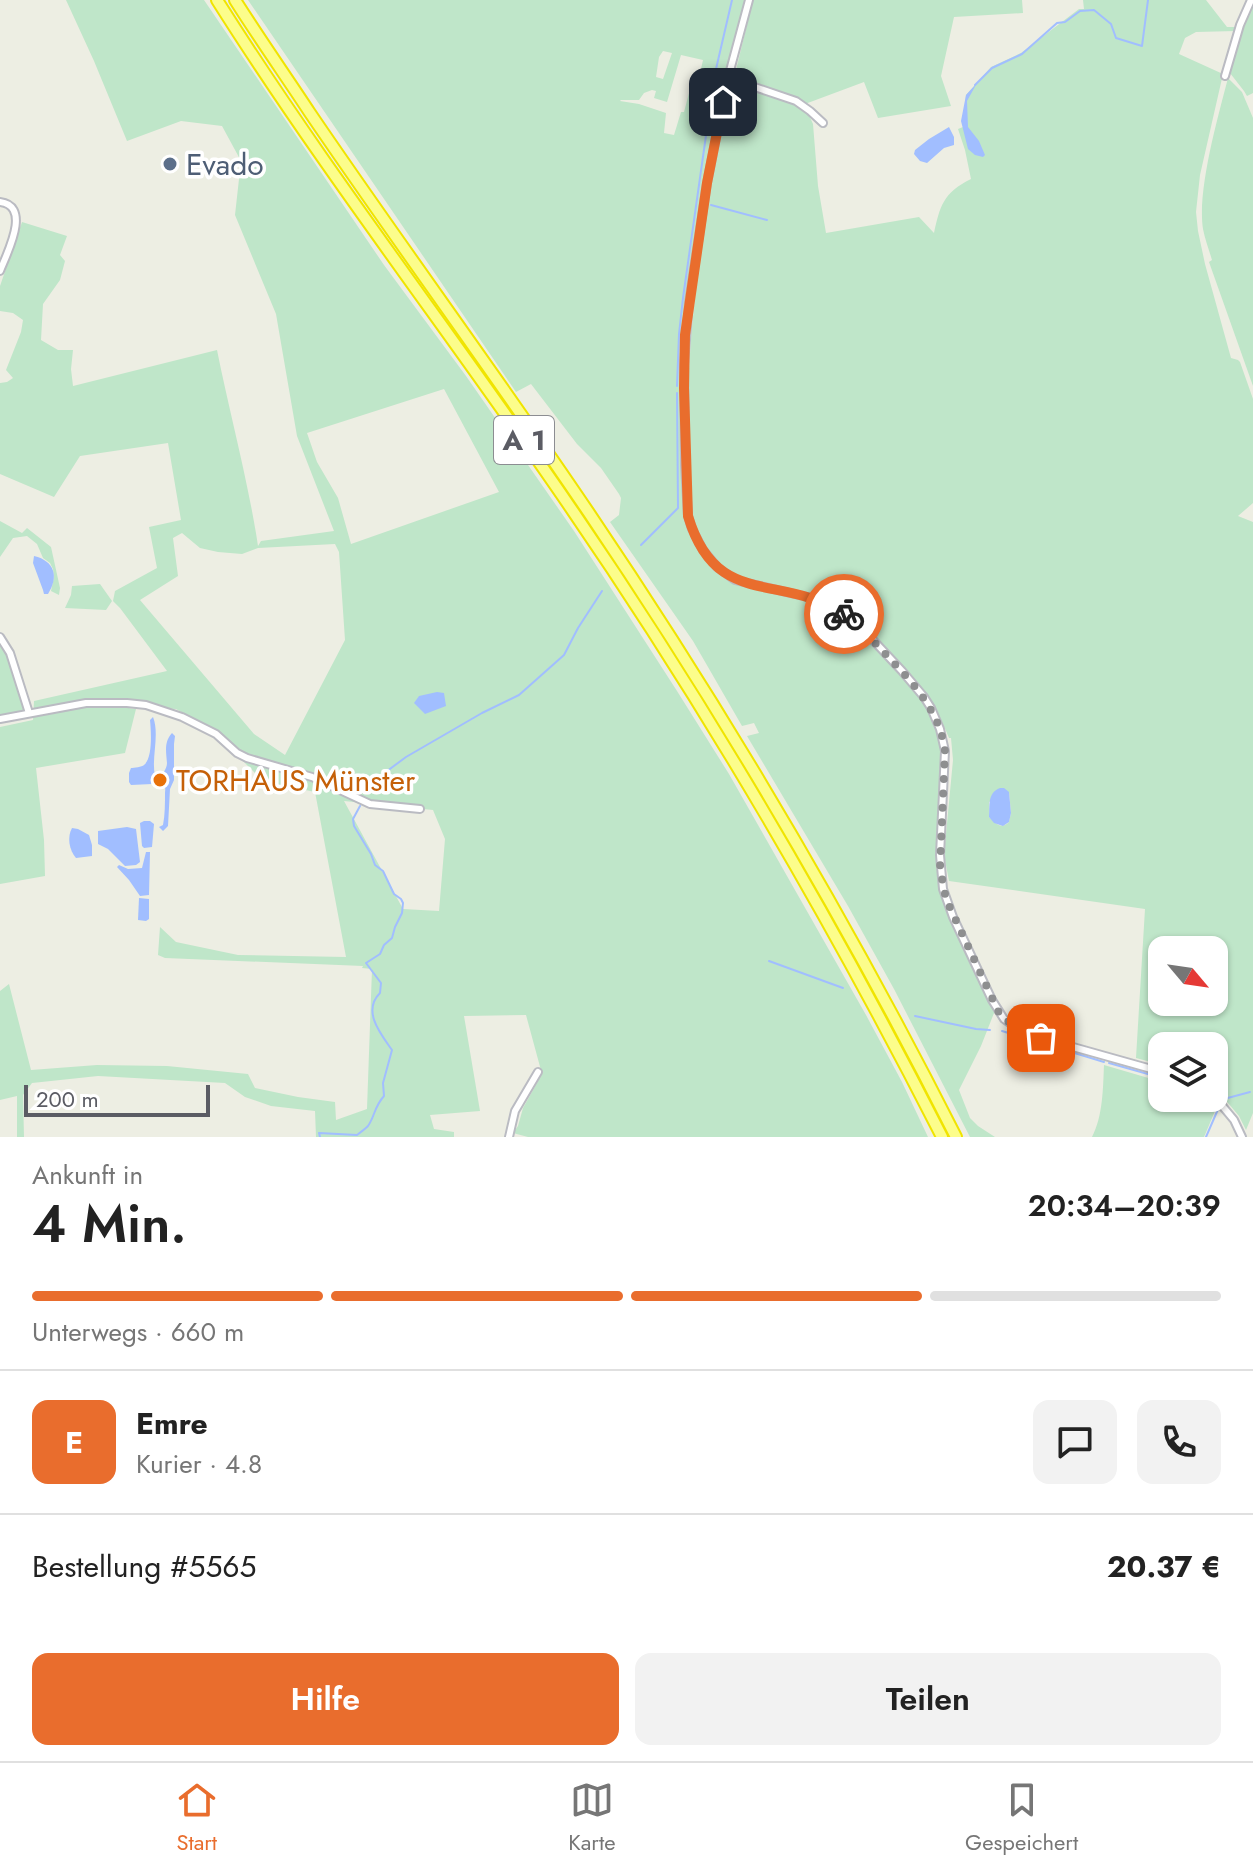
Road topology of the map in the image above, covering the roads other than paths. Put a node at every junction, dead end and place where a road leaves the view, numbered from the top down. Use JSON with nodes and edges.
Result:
{"nodes":[{"id":1,"x":217,"y":0,"type":"edge"},
{"id":2,"x":235,"y":0,"type":"edge"},
{"id":3,"x":749,"y":0,"type":"edge"},
{"id":4,"x":1251,"y":0,"type":"edge"},
{"id":5,"x":1225,"y":76,"type":"dead end"},
{"id":6,"x":728,"y":78,"type":"junction"},
{"id":7,"x":823,"y":123,"type":"dead end"},
{"id":8,"x":0,"y":202,"type":"edge"},
{"id":9,"x":0,"y":271,"type":"edge"},
{"id":10,"x":0,"y":637,"type":"edge"},
{"id":11,"x":29,"y":713,"type":"junction"},
{"id":12,"x":0,"y":719,"type":"edge"},
{"id":13,"x":420,"y":809,"type":"dead end"},
{"id":14,"x":1148,"y":1068,"type":"edge"},
{"id":15,"x":538,"y":1072,"type":"dead end"},
{"id":16,"x":1227,"y":1112,"type":"edge"},
{"id":17,"x":509,"y":1137,"type":"edge"},
{"id":18,"x":942,"y":1137,"type":"edge"},
{"id":19,"x":956,"y":1137,"type":"edge"},
{"id":20,"x":1242,"y":1137,"type":"edge"}],
"edges":[{"from":1,"to":18,"type":"highway","number":"A 1"},
{"from":2,"to":19,"type":"highway","number":"A 1"},
{"from":3,"to":6,"type":"street"},
{"from":4,"to":5,"type":"street"},
{"from":6,"to":7,"type":"street"},
{"from":6,"to":14,"type":"street"},
{"from":8,"to":9,"type":"street"},
{"from":10,"to":11,"type":"street"},
{"from":11,"to":12,"type":"street"},
{"from":11,"to":13,"type":"street"},
{"from":15,"to":17,"type":"street"},
{"from":16,"to":20,"type":"street"}]}
